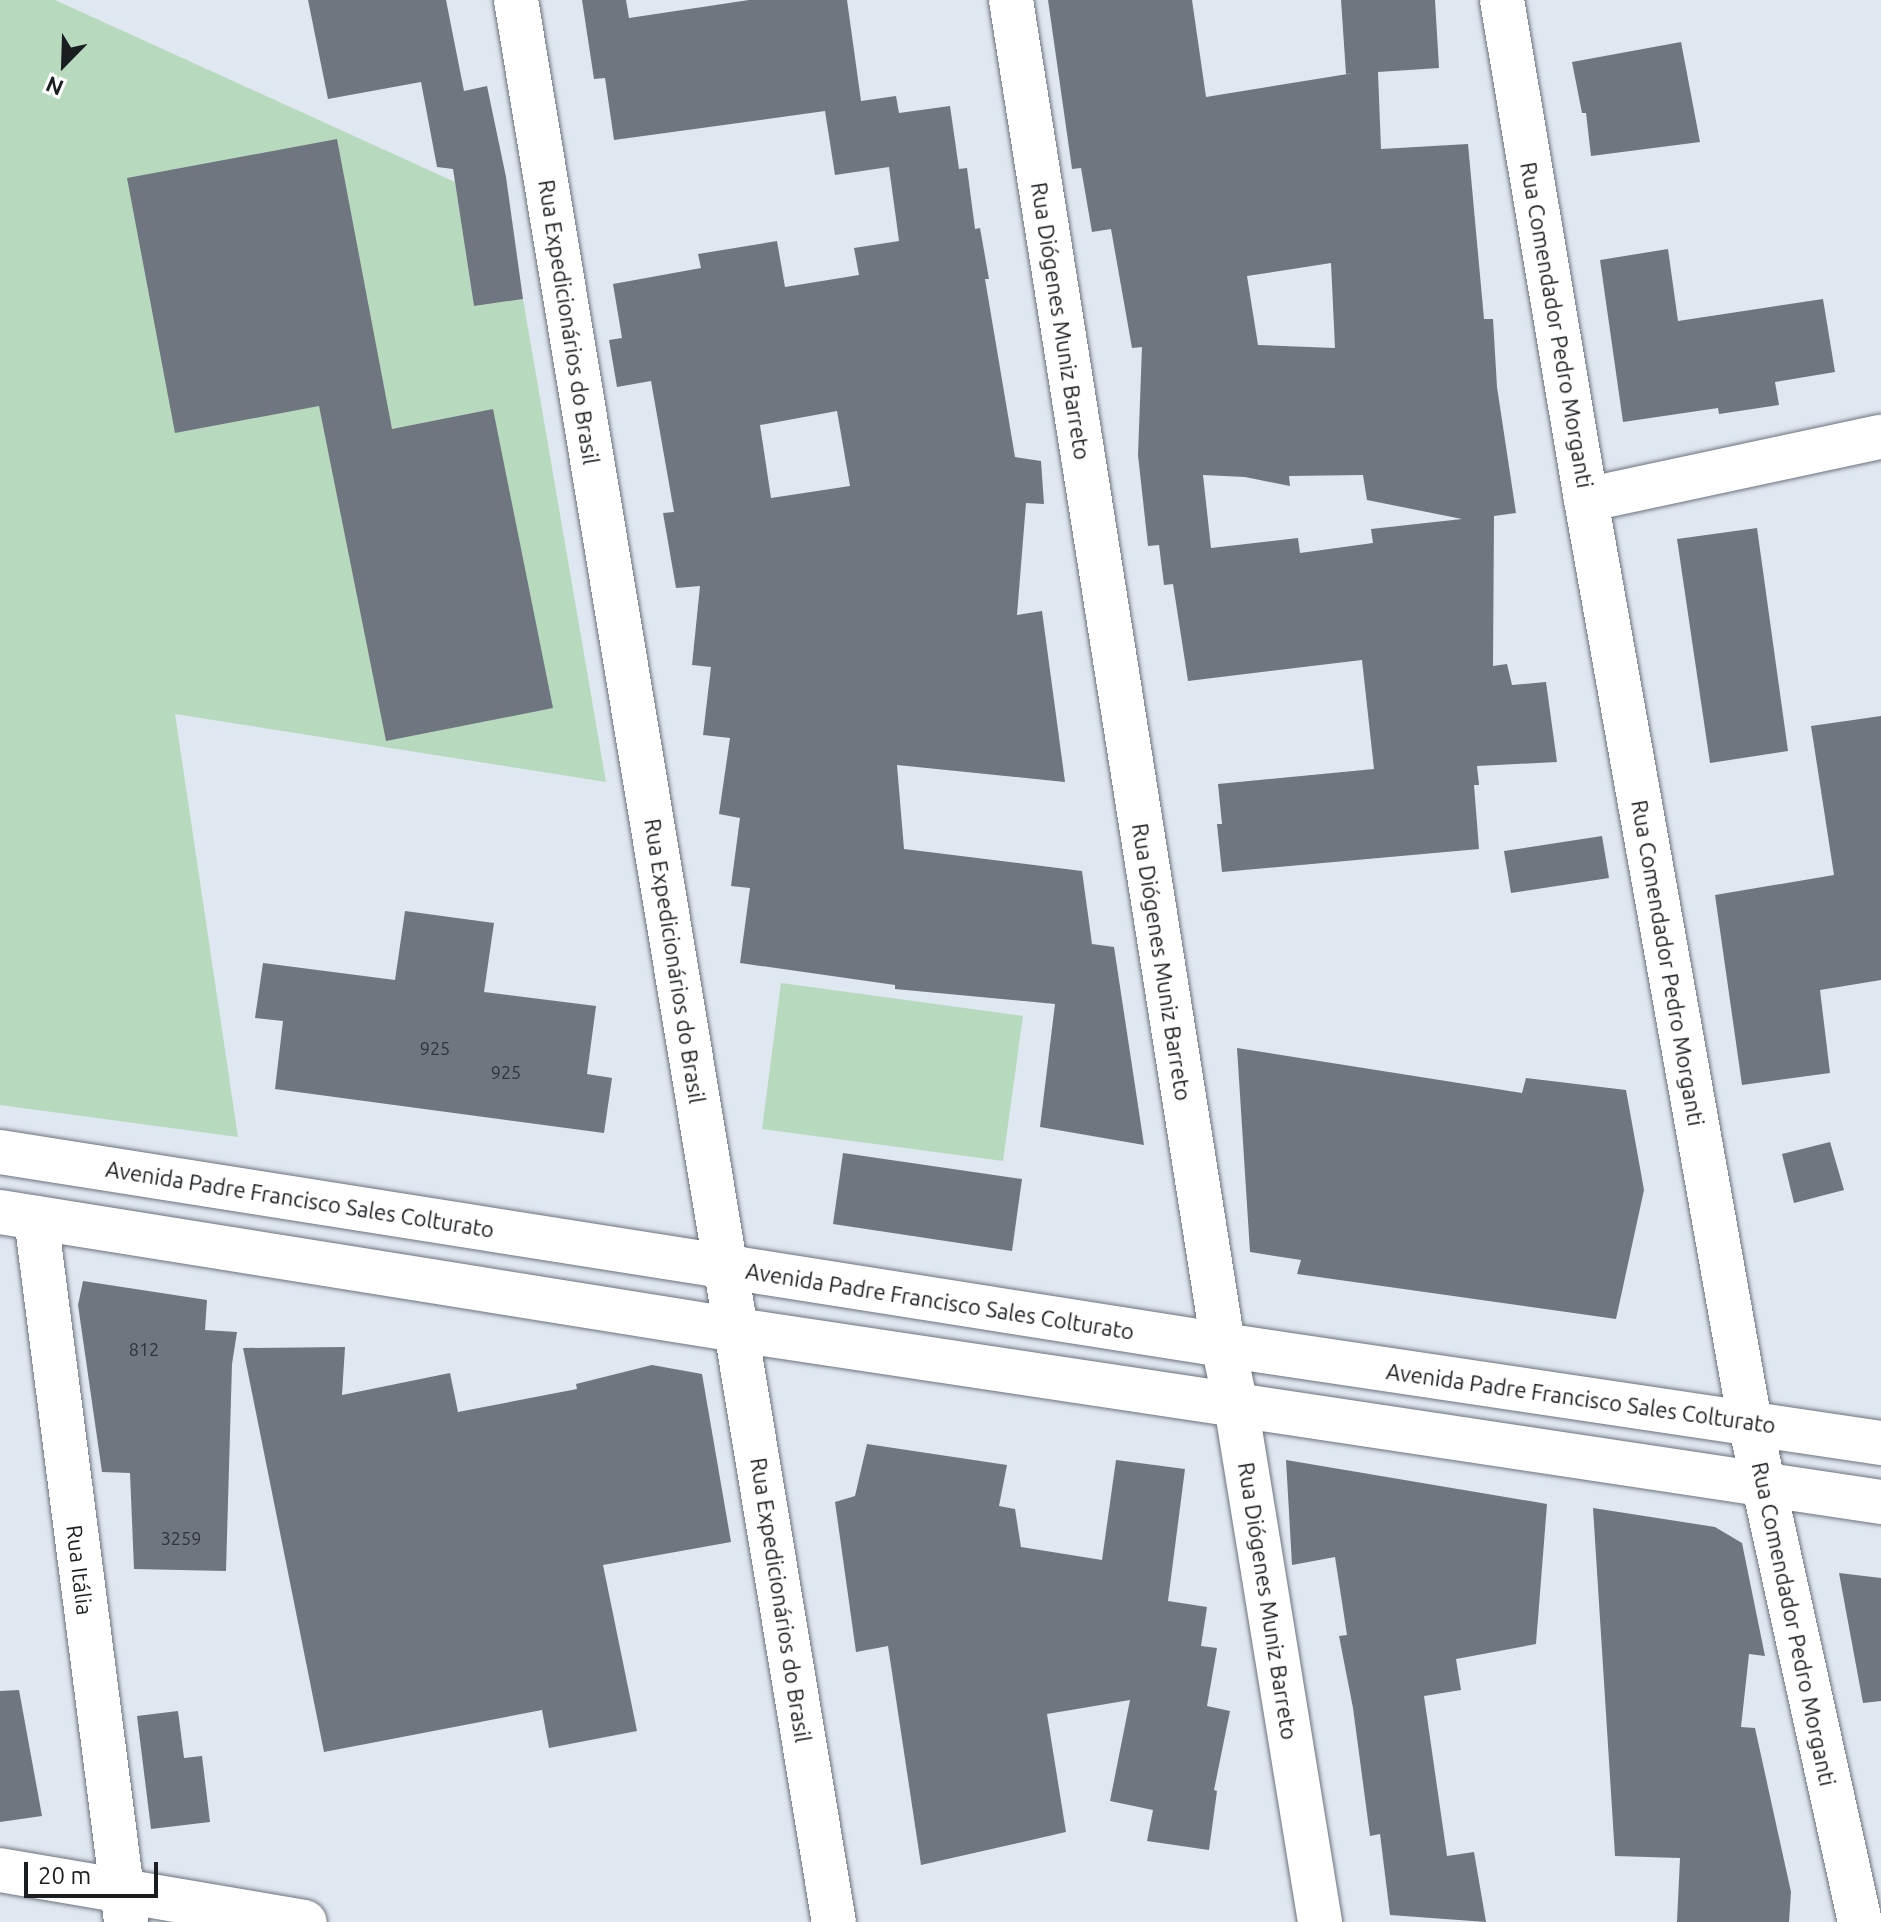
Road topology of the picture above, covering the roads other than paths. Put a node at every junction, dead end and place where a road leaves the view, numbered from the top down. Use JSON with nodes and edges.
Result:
{"nodes":[{"id":1,"x":516,"y":0,"type":"edge"},
{"id":2,"x":1011,"y":0,"type":"edge"},
{"id":3,"x":1502,"y":0,"type":"edge"},
{"id":4,"x":1881,"y":437,"type":"edge"},
{"id":5,"x":1586,"y":500,"type":"junction"},
{"id":6,"x":0,"y":1152,"type":"edge"},
{"id":7,"x":43,"y":1158,"type":"junction"},
{"id":8,"x":18,"y":1215,"type":"edge"},
{"id":9,"x":726,"y":1267,"type":"junction"},
{"id":10,"x":737,"y":1330,"type":"junction"},
{"id":11,"x":1223,"y":1345,"type":"junction"},
{"id":12,"x":1236,"y":1405,"type":"junction"},
{"id":13,"x":1750,"y":1423,"type":"junction"},
{"id":14,"x":1881,"y":1443,"type":"edge"},
{"id":15,"x":1763,"y":1484,"type":"junction"},
{"id":16,"x":1881,"y":1502,"type":"edge"},
{"id":17,"x":0,"y":1870,"type":"edge"},
{"id":18,"x":123,"y":1906,"type":"edge"},
{"id":19,"x":305,"y":1922,"type":"edge"},
{"id":20,"x":834,"y":1922,"type":"edge"},
{"id":21,"x":1320,"y":1922,"type":"edge"},
{"id":22,"x":1860,"y":1922,"type":"edge"}],
"edges":[{"from":1,"to":9,"type":"street","name":"Rua Expedicionários do Brasil"},
{"from":2,"to":11,"type":"street","name":"Rua Diógenes Muniz Barreto"},
{"from":3,"to":5,"type":"street","name":"Rua Comendador Pedro Morganti"},
{"from":4,"to":5,"type":"street"},
{"from":5,"to":13,"type":"street","name":"Rua Comendador Pedro Morganti"},
{"from":6,"to":7,"type":"street","name":"Avenida Padre Francisco Sales Colturato"},
{"from":7,"to":8,"type":"street","name":"Rua Itália"},
{"from":7,"to":9,"type":"street","name":"Avenida Padre Francisco Sales Colturato"},
{"from":8,"to":10,"type":"street"},
{"from":8,"to":18,"type":"street","name":"Rua Itália"},
{"from":9,"to":10,"type":"street","name":"Rua Expedicionários do Brasil"},
{"from":9,"to":11,"type":"street","name":"Avenida Padre Francisco Sales Colturato"},
{"from":10,"to":12,"type":"street"},
{"from":10,"to":20,"type":"street","name":"Rua Expedicionários do Brasil"},
{"from":11,"to":12,"type":"street","name":"Rua Diógenes Muniz Barreto"},
{"from":11,"to":13,"type":"street","name":"Avenida Padre Francisco Sales Colturato"},
{"from":12,"to":15,"type":"street"},
{"from":12,"to":21,"type":"street","name":"Rua Diógenes Muniz Barreto"},
{"from":13,"to":14,"type":"street","name":"Avenida Padre Francisco Sales Colturato"},
{"from":13,"to":15,"type":"street","name":"Rua Comendador Pedro Morganti"},
{"from":15,"to":16,"type":"street"},
{"from":15,"to":22,"type":"street","name":"Rua Comendador Pedro Morganti"},
{"from":17,"to":18,"type":"street"},
{"from":18,"to":19,"type":"street"}]}
